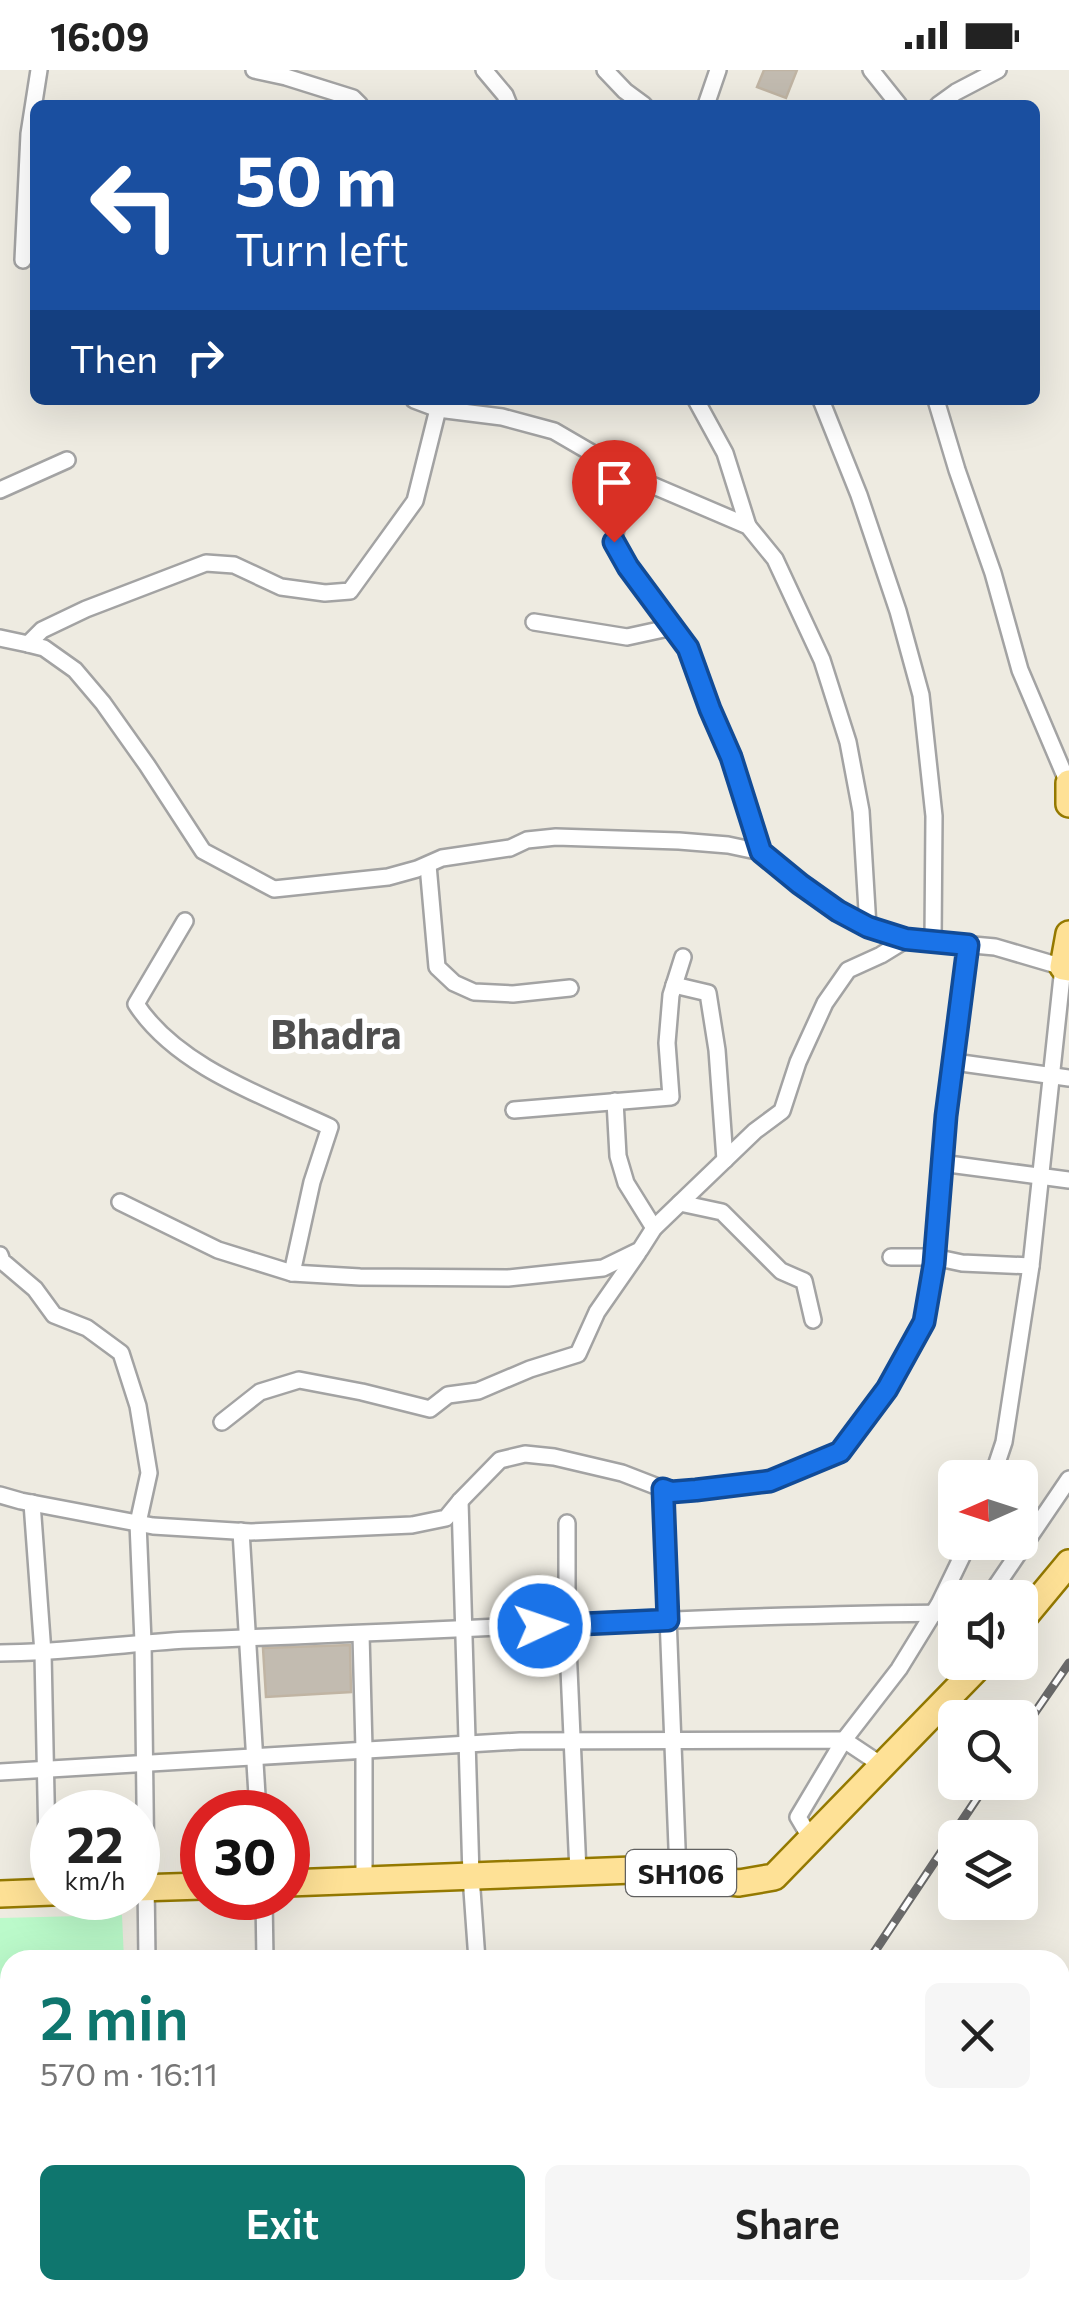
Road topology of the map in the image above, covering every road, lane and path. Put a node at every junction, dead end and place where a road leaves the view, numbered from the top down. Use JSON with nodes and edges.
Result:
{"nodes":[{"id":1,"x":39,"y":70,"type":"edge"},
{"id":2,"x":254,"y":70,"type":"edge"},
{"id":3,"x":484,"y":70,"type":"edge"},
{"id":4,"x":605,"y":70,"type":"edge"},
{"id":5,"x":718,"y":70,"type":"edge"},
{"id":6,"x":871,"y":70,"type":"edge"},
{"id":7,"x":998,"y":70,"type":"edge"},
{"id":8,"x":34,"y":100,"type":"edge"},
{"id":9,"x":355,"y":100,"type":"edge"},
{"id":10,"x":507,"y":100,"type":"edge"},
{"id":11,"x":637,"y":100,"type":"edge"},
{"id":12,"x":708,"y":100,"type":"edge"},
{"id":13,"x":895,"y":100,"type":"edge"},
{"id":14,"x":945,"y":100,"type":"edge"},
{"id":15,"x":30,"y":128,"type":"edge"},
{"id":16,"x":24,"y":260,"type":"dead end"},
{"id":17,"x":427,"y":405,"type":"edge"},
{"id":18,"x":699,"y":405,"type":"edge"},
{"id":19,"x":823,"y":405,"type":"edge"},
{"id":20,"x":938,"y":405,"type":"edge"},
{"id":21,"x":438,"y":409,"type":"junction"},
{"id":22,"x":67,"y":460,"type":"dead end"},
{"id":23,"x":624,"y":472,"type":"junction"},
{"id":24,"x":0,"y":490,"type":"edge"},
{"id":25,"x":748,"y":526,"type":"junction"},
{"id":26,"x":534,"y":622,"type":"dead end"},
{"id":27,"x":673,"y":626,"type":"junction"},
{"id":28,"x":0,"y":638,"type":"edge"},
{"id":29,"x":28,"y":644,"type":"junction"},
{"id":30,"x":1068,"y":783,"type":"edge"},
{"id":31,"x":1069,"y":804,"type":"edge"},
{"id":32,"x":761,"y":852,"type":"junction"},
{"id":33,"x":428,"y":865,"type":"junction"},
{"id":34,"x":185,"y":921,"type":"dead end"},
{"id":35,"x":868,"y":927,"type":"junction"},
{"id":36,"x":1069,"y":934,"type":"edge"},
{"id":37,"x":906,"y":939,"type":"junction"},
{"id":38,"x":932,"y":942,"type":"junction"},
{"id":39,"x":968,"y":945,"type":"junction"},
{"id":40,"x":684,"y":957,"type":"dead end"},
{"id":41,"x":1066,"y":967,"type":"edge"},
{"id":42,"x":674,"y":985,"type":"junction"},
{"id":43,"x":570,"y":988,"type":"dead end"},
{"id":44,"x":954,"y":1062,"type":"junction"},
{"id":45,"x":1061,"y":1077,"type":"edge"},
{"id":46,"x":615,"y":1101,"type":"junction"},
{"id":47,"x":514,"y":1110,"type":"dead end"},
{"id":48,"x":725,"y":1160,"type":"junction"},
{"id":49,"x":942,"y":1163,"type":"junction"},
{"id":50,"x":1041,"y":1176,"type":"junction"},
{"id":51,"x":1069,"y":1180,"type":"edge"},
{"id":52,"x":120,"y":1202,"type":"dead end"},
{"id":53,"x":680,"y":1204,"type":"junction"},
{"id":54,"x":654,"y":1228,"type":"junction"},
{"id":55,"x":640,"y":1250,"type":"junction"},
{"id":56,"x":0,"y":1255,"type":"edge"},
{"id":57,"x":891,"y":1257,"type":"dead end"},
{"id":58,"x":934,"y":1257,"type":"junction"},
{"id":59,"x":1031,"y":1266,"type":"junction"},
{"id":60,"x":292,"y":1273,"type":"junction"},
{"id":61,"x":813,"y":1320,"type":"dead end"},
{"id":62,"x":222,"y":1422,"type":"dead end"},
{"id":63,"x":998,"y":1460,"type":"edge"},
{"id":64,"x":1069,"y":1479,"type":"edge"},
{"id":65,"x":663,"y":1489,"type":"junction"},
{"id":66,"x":0,"y":1495,"type":"edge"},
{"id":67,"x":460,"y":1501,"type":"junction"},
{"id":68,"x":32,"y":1504,"type":"junction"},
{"id":69,"x":138,"y":1523,"type":"junction"},
{"id":70,"x":567,"y":1523,"type":"dead end"},
{"id":71,"x":240,"y":1531,"type":"junction"},
{"id":72,"x":960,"y":1560,"type":"edge"},
{"id":73,"x":1069,"y":1563,"type":"edge"},
{"id":74,"x":1000,"y":1580,"type":"edge"},
{"id":75,"x":1038,"y":1600,"type":"edge"},
{"id":76,"x":933,"y":1614,"type":"junction"},
{"id":77,"x":938,"y":1614,"type":"edge"},
{"id":78,"x":668,"y":1620,"type":"junction"},
{"id":79,"x":567,"y":1624,"type":"junction"},
{"id":80,"x":464,"y":1629,"type":"junction"},
{"id":81,"x":361,"y":1634,"type":"junction"},
{"id":82,"x":246,"y":1638,"type":"junction"},
{"id":83,"x":143,"y":1642,"type":"junction"},
{"id":84,"x":0,"y":1653,"type":"edge"},
{"id":85,"x":43,"y":1654,"type":"junction"},
{"id":86,"x":967,"y":1680,"type":"edge"},
{"id":87,"x":672,"y":1740,"type":"junction"},
{"id":88,"x":844,"y":1740,"type":"junction"},
{"id":89,"x":571,"y":1741,"type":"junction"},
{"id":90,"x":467,"y":1744,"type":"junction"},
{"id":91,"x":364,"y":1749,"type":"junction"},
{"id":92,"x":254,"y":1755,"type":"junction"},
{"id":93,"x":144,"y":1762,"type":"junction"},
{"id":94,"x":883,"y":1766,"type":"junction"},
{"id":95,"x":45,"y":1768,"type":"junction"},
{"id":96,"x":0,"y":1772,"type":"edge"},
{"id":97,"x":46,"y":1790,"type":"edge"},
{"id":98,"x":143,"y":1790,"type":"edge"},
{"id":99,"x":256,"y":1790,"type":"edge"},
{"id":100,"x":811,"y":1839,"type":"junction"},
{"id":101,"x":578,"y":1872,"type":"junction"},
{"id":102,"x":678,"y":1873,"type":"junction"},
{"id":103,"x":472,"y":1876,"type":"junction"},
{"id":104,"x":364,"y":1880,"type":"junction"},
{"id":105,"x":310,"y":1882,"type":"edge"},
{"id":106,"x":30,"y":1893,"type":"edge"},
{"id":107,"x":0,"y":1894,"type":"edge"},
{"id":108,"x":144,"y":1920,"type":"edge"},
{"id":109,"x":264,"y":1920,"type":"edge"},
{"id":110,"x":146,"y":1950,"type":"edge"},
{"id":111,"x":265,"y":1950,"type":"edge"},
{"id":112,"x":476,"y":1950,"type":"edge"}],
"edges":[{"from":1,"to":8,"type":"street"},
{"from":2,"to":9,"type":"street"},
{"from":3,"to":10,"type":"street"},
{"from":4,"to":11,"type":"street"},
{"from":5,"to":12,"type":"street"},
{"from":6,"to":13,"type":"street"},
{"from":7,"to":14,"type":"street"},
{"from":15,"to":16,"type":"street"},
{"from":17,"to":21,"type":"street"},
{"from":18,"to":25,"type":"street"},
{"from":19,"to":38,"type":"street"},
{"from":20,"to":30,"type":"street"},
{"from":21,"to":23,"type":"street"},
{"from":21,"to":29,"type":"street"},
{"from":22,"to":24,"type":"street"},
{"from":23,"to":25,"type":"street"},
{"from":23,"to":27,"type":"street"},
{"from":25,"to":35,"type":"street"},
{"from":26,"to":27,"type":"street"},
{"from":27,"to":32,"type":"street"},
{"from":28,"to":29,"type":"street"},
{"from":29,"to":33,"type":"street"},
{"from":30,"to":31,"type":"main road"},
{"from":32,"to":33,"type":"street"},
{"from":32,"to":35,"type":"street"},
{"from":33,"to":43,"type":"street"},
{"from":34,"to":60,"type":"street"},
{"from":35,"to":37,"type":"street"},
{"from":36,"to":41,"type":"main road"},
{"from":37,"to":38,"type":"street"},
{"from":37,"to":48,"type":"street"},
{"from":38,"to":39,"type":"street"},
{"from":39,"to":41,"type":"street"},
{"from":39,"to":44,"type":"street"},
{"from":40,"to":42,"type":"street"},
{"from":41,"to":45,"type":"street"},
{"from":42,"to":46,"type":"street"},
{"from":42,"to":48,"type":"street"},
{"from":44,"to":45,"type":"street"},
{"from":44,"to":49,"type":"street"},
{"from":45,"to":50,"type":"street"},
{"from":46,"to":47,"type":"street"},
{"from":46,"to":54,"type":"street"},
{"from":48,"to":53,"type":"street"},
{"from":49,"to":50,"type":"street"},
{"from":49,"to":58,"type":"street"},
{"from":50,"to":51,"type":"street"},
{"from":50,"to":59,"type":"street"},
{"from":52,"to":60,"type":"street"},
{"from":53,"to":54,"type":"street"},
{"from":53,"to":61,"type":"street"},
{"from":54,"to":55,"type":"street"},
{"from":55,"to":60,"type":"street"},
{"from":55,"to":62,"type":"street"},
{"from":56,"to":69,"type":"street"},
{"from":57,"to":58,"type":"street"},
{"from":58,"to":59,"type":"street"},
{"from":58,"to":65,"type":"street"},
{"from":59,"to":63,"type":"street"},
{"from":64,"to":74,"type":"street"},
{"from":65,"to":67,"type":"street"},
{"from":65,"to":78,"type":"street"},
{"from":66,"to":68,"type":"street"},
{"from":67,"to":71,"type":"street"},
{"from":67,"to":80,"type":"street"},
{"from":68,"to":69,"type":"street"},
{"from":68,"to":85,"type":"street"},
{"from":69,"to":71,"type":"street"},
{"from":69,"to":83,"type":"street"},
{"from":70,"to":79,"type":"street"},
{"from":71,"to":82,"type":"street"},
{"from":72,"to":76,"type":"street"},
{"from":73,"to":75,"type":"main road"},
{"from":76,"to":77,"type":"street"},
{"from":76,"to":78,"type":"street"},
{"from":76,"to":88,"type":"street"},
{"from":78,"to":79,"type":"street"},
{"from":78,"to":87,"type":"street"},
{"from":79,"to":80,"type":"street"},
{"from":79,"to":89,"type":"street"},
{"from":80,"to":81,"type":"street"},
{"from":80,"to":90,"type":"street"},
{"from":81,"to":82,"type":"street"},
{"from":81,"to":91,"type":"street"},
{"from":82,"to":83,"type":"street"},
{"from":82,"to":92,"type":"street"},
{"from":83,"to":85,"type":"street"},
{"from":83,"to":93,"type":"street"},
{"from":84,"to":85,"type":"street"},
{"from":85,"to":95,"type":"street"},
{"from":86,"to":94,"type":"main road","number":"SH106"},
{"from":87,"to":88,"type":"street"},
{"from":87,"to":89,"type":"street"},
{"from":87,"to":102,"type":"street"},
{"from":88,"to":94,"type":"street"},
{"from":88,"to":100,"type":"street"},
{"from":89,"to":90,"type":"street"},
{"from":89,"to":101,"type":"street"},
{"from":90,"to":91,"type":"street"},
{"from":90,"to":103,"type":"street"},
{"from":91,"to":92,"type":"street"},
{"from":91,"to":104,"type":"street"},
{"from":92,"to":93,"type":"street"},
{"from":92,"to":99,"type":"street"},
{"from":93,"to":95,"type":"street"},
{"from":93,"to":98,"type":"street"},
{"from":94,"to":100,"type":"main road","number":"SH106"},
{"from":95,"to":96,"type":"street"},
{"from":95,"to":97,"type":"street"},
{"from":100,"to":102,"type":"main road","number":"SH106"},
{"from":101,"to":102,"type":"main road","number":"SH106"},
{"from":101,"to":103,"type":"main road","number":"SH106"},
{"from":103,"to":104,"type":"main road","number":"SH106"},
{"from":103,"to":112,"type":"street"},
{"from":104,"to":105,"type":"main road","number":"SH106"},
{"from":106,"to":107,"type":"main road"},
{"from":108,"to":110,"type":"street"},
{"from":109,"to":111,"type":"street"}]}
